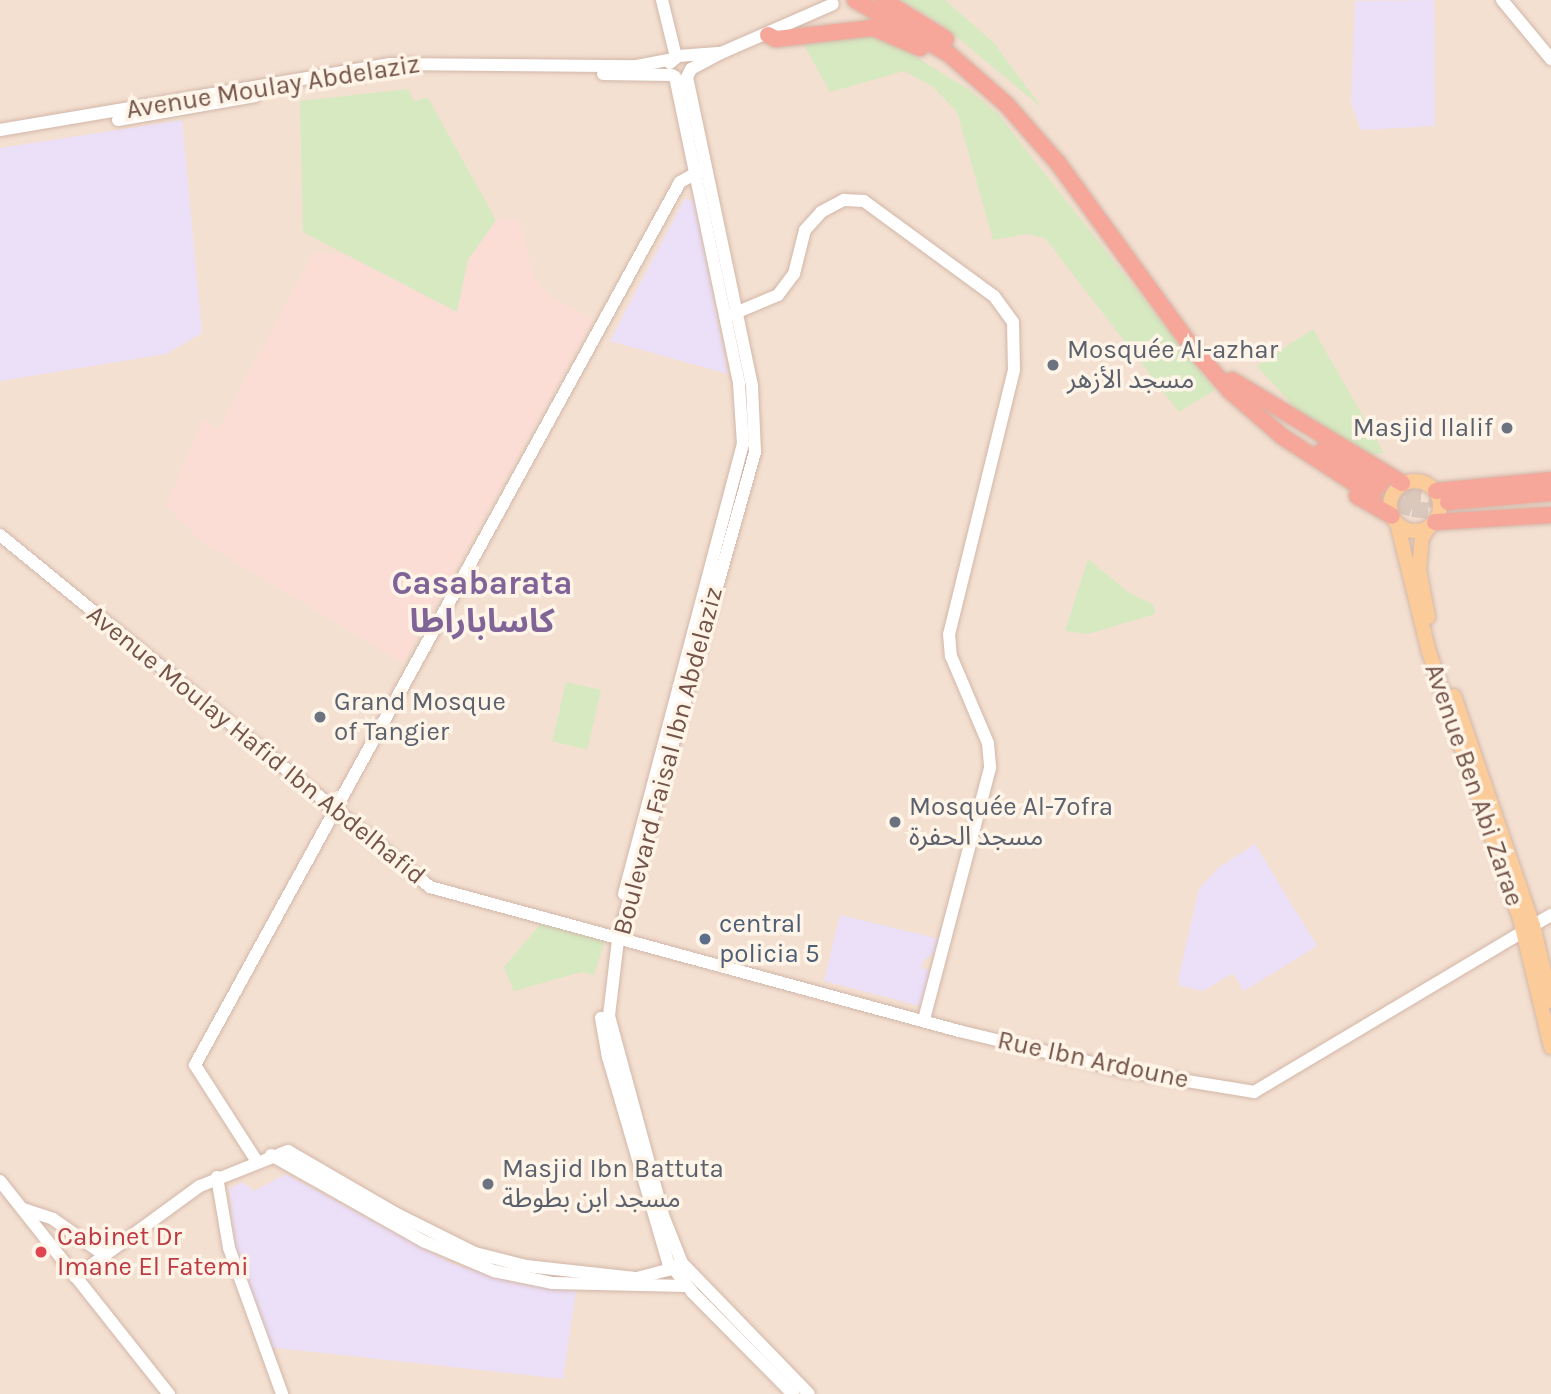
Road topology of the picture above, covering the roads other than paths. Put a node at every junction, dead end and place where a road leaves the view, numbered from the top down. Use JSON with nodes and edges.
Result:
{"nodes":[{"id":1,"x":662,"y":0,"type":"edge"},
{"id":2,"x":855,"y":0,"type":"edge"},
{"id":3,"x":883,"y":0,"type":"edge"},
{"id":4,"x":1503,"y":0,"type":"edge"},
{"id":5,"x":834,"y":4,"type":"dead end"},
{"id":6,"x":768,"y":35,"type":"junction"},
{"id":7,"x":1551,"y":59,"type":"edge"},
{"id":8,"x":959,"y":61,"type":"junction"},
{"id":9,"x":680,"y":67,"type":"junction"},
{"id":10,"x":40,"y":128,"type":"junction"},
{"id":11,"x":0,"y":130,"type":"edge"},
{"id":12,"x":0,"y":137,"type":"edge"},
{"id":13,"x":701,"y":170,"type":"junction"},
{"id":14,"x":738,"y":313,"type":"junction"},
{"id":15,"x":725,"y":316,"type":"junction"},
{"id":16,"x":1231,"y":386,"type":"junction"},
{"id":17,"x":1551,"y":480,"type":"edge"},
{"id":18,"x":1402,"y":483,"type":"junction"},
{"id":19,"x":1377,"y":490,"type":"tunnel mouth"},
{"id":20,"x":1551,"y":493,"type":"edge"},
{"id":21,"x":1444,"y":502,"type":"junction"},
{"id":22,"x":1551,"y":505,"type":"edge"},
{"id":23,"x":1551,"y":515,"type":"edge"},
{"id":24,"x":1394,"y":520,"type":"junction"},
{"id":25,"x":1432,"y":525,"type":"junction"},
{"id":26,"x":0,"y":536,"type":"edge"},
{"id":27,"x":337,"y":808,"type":"junction"},
{"id":28,"x":1551,"y":915,"type":"edge"},
{"id":29,"x":1528,"y":928,"type":"junction"},
{"id":30,"x":615,"y":939,"type":"junction"},
{"id":31,"x":1551,"y":1001,"type":"edge"},
{"id":32,"x":924,"y":1020,"type":"junction"},
{"id":33,"x":1551,"y":1047,"type":"edge"},
{"id":34,"x":271,"y":1155,"type":"junction"},
{"id":35,"x":257,"y":1160,"type":"junction"},
{"id":36,"x":217,"y":1177,"type":"junction"},
{"id":37,"x":0,"y":1181,"type":"edge"},
{"id":38,"x":23,"y":1209,"type":"junction"},
{"id":39,"x":103,"y":1254,"type":"junction"},
{"id":40,"x":678,"y":1267,"type":"junction"},
{"id":41,"x":75,"y":1277,"type":"junction"},
{"id":42,"x":687,"y":1286,"type":"junction"},
{"id":43,"x":169,"y":1394,"type":"edge"},
{"id":44,"x":282,"y":1394,"type":"edge"},
{"id":45,"x":793,"y":1394,"type":"edge"},
{"id":46,"x":809,"y":1394,"type":"edge"}],
"edges":[{"from":1,"to":9,"type":"street","name":"Boulevard Faisal Ibn Abdelaziz"},
{"from":2,"to":8,"type":"highway"},
{"from":3,"to":16,"type":"highway"},
{"from":4,"to":7,"type":"street"},
{"from":5,"to":6,"type":"street","name":"Avenue Moulay Abdelaziz"},
{"from":6,"to":8,"type":"highway"},
{"from":6,"to":9,"type":"street","name":"Avenue Moulay Abdelaziz"},
{"from":8,"to":16,"type":"highway"},
{"from":9,"to":10,"type":"street","name":"Avenue Moulay Abdelaziz"},
{"from":9,"to":13,"type":"street","name":"Boulevard Faisal Ibn Abdelaziz"},
{"from":10,"to":11,"type":"street","name":"Avenue Moulay Abdelaziz"},
{"from":10,"to":12,"type":"street","name":"Avenue Moulay Abdelaziz"},
{"from":13,"to":14,"type":"street","name":"Boulevard Faisal Ibn Abdelaziz"},
{"from":13,"to":15,"type":"street","name":"Boulevard Faisal Ibn Abdelaziz"},
{"from":13,"to":27,"type":"street"},
{"from":14,"to":15,"type":"street"},
{"from":14,"to":30,"type":"street","name":"Boulevard Faisal Ibn Abdelaziz"},
{"from":14,"to":32,"type":"street"},
{"from":15,"to":30,"type":"street","name":"Boulevard Faisal Ibn Abdelaziz"},
{"from":16,"to":18,"type":"highway"},
{"from":16,"to":19,"type":"highway"},
{"from":16,"to":24,"type":"highway"},
{"from":17,"to":21,"type":"highway"},
{"from":18,"to":21,"type":"main road"},
{"from":18,"to":24,"type":"main road"},
{"from":20,"to":21,"type":"highway"},
{"from":21,"to":22,"type":"highway"},
{"from":21,"to":25,"type":"main road"},
{"from":23,"to":25,"type":"highway"},
{"from":24,"to":25,"type":"main road"},
{"from":24,"to":29,"type":"main road","name":"Avenue Ben Abi Zarae"},
{"from":25,"to":29,"type":"main road","name":"Avenue Ben Abi Zarae"},
{"from":26,"to":27,"type":"street","name":"Avenue Moulay Hafid Ibn Abdelhafid"},
{"from":27,"to":30,"type":"street","name":"Avenue Moulay Hafid Ibn Abdelhafid"},
{"from":27,"to":35,"type":"street"},
{"from":28,"to":29,"type":"street","name":"Rue Ibn Ardoune"},
{"from":29,"to":31,"type":"main road","name":"Avenue Ben Abi Zarae"},
{"from":29,"to":32,"type":"street","name":"Rue Ibn Ardoune"},
{"from":29,"to":33,"type":"main road","name":"Avenue Ben Abi Zarae"},
{"from":30,"to":32,"type":"street","name":"Rue Ibn Ardoune"},
{"from":30,"to":40,"type":"street","name":"Boulevard Faisal Ibn Abdelaziz"},
{"from":34,"to":35,"type":"street"},
{"from":34,"to":40,"type":"street"},
{"from":34,"to":42,"type":"street"},
{"from":35,"to":36,"type":"street"},
{"from":36,"to":39,"type":"street"},
{"from":36,"to":44,"type":"street"},
{"from":37,"to":38,"type":"street"},
{"from":38,"to":39,"type":"street"},
{"from":38,"to":41,"type":"street"},
{"from":39,"to":41,"type":"street"},
{"from":40,"to":42,"type":"street","name":"Boulevard Faisal Ibn Abdelaziz"},
{"from":40,"to":46,"type":"street","name":"Boulevard Faisal Ibn Abdelaziz"},
{"from":41,"to":43,"type":"street"},
{"from":42,"to":45,"type":"street","name":"Boulevard Faisal Ibn Abdelaziz"}]}
